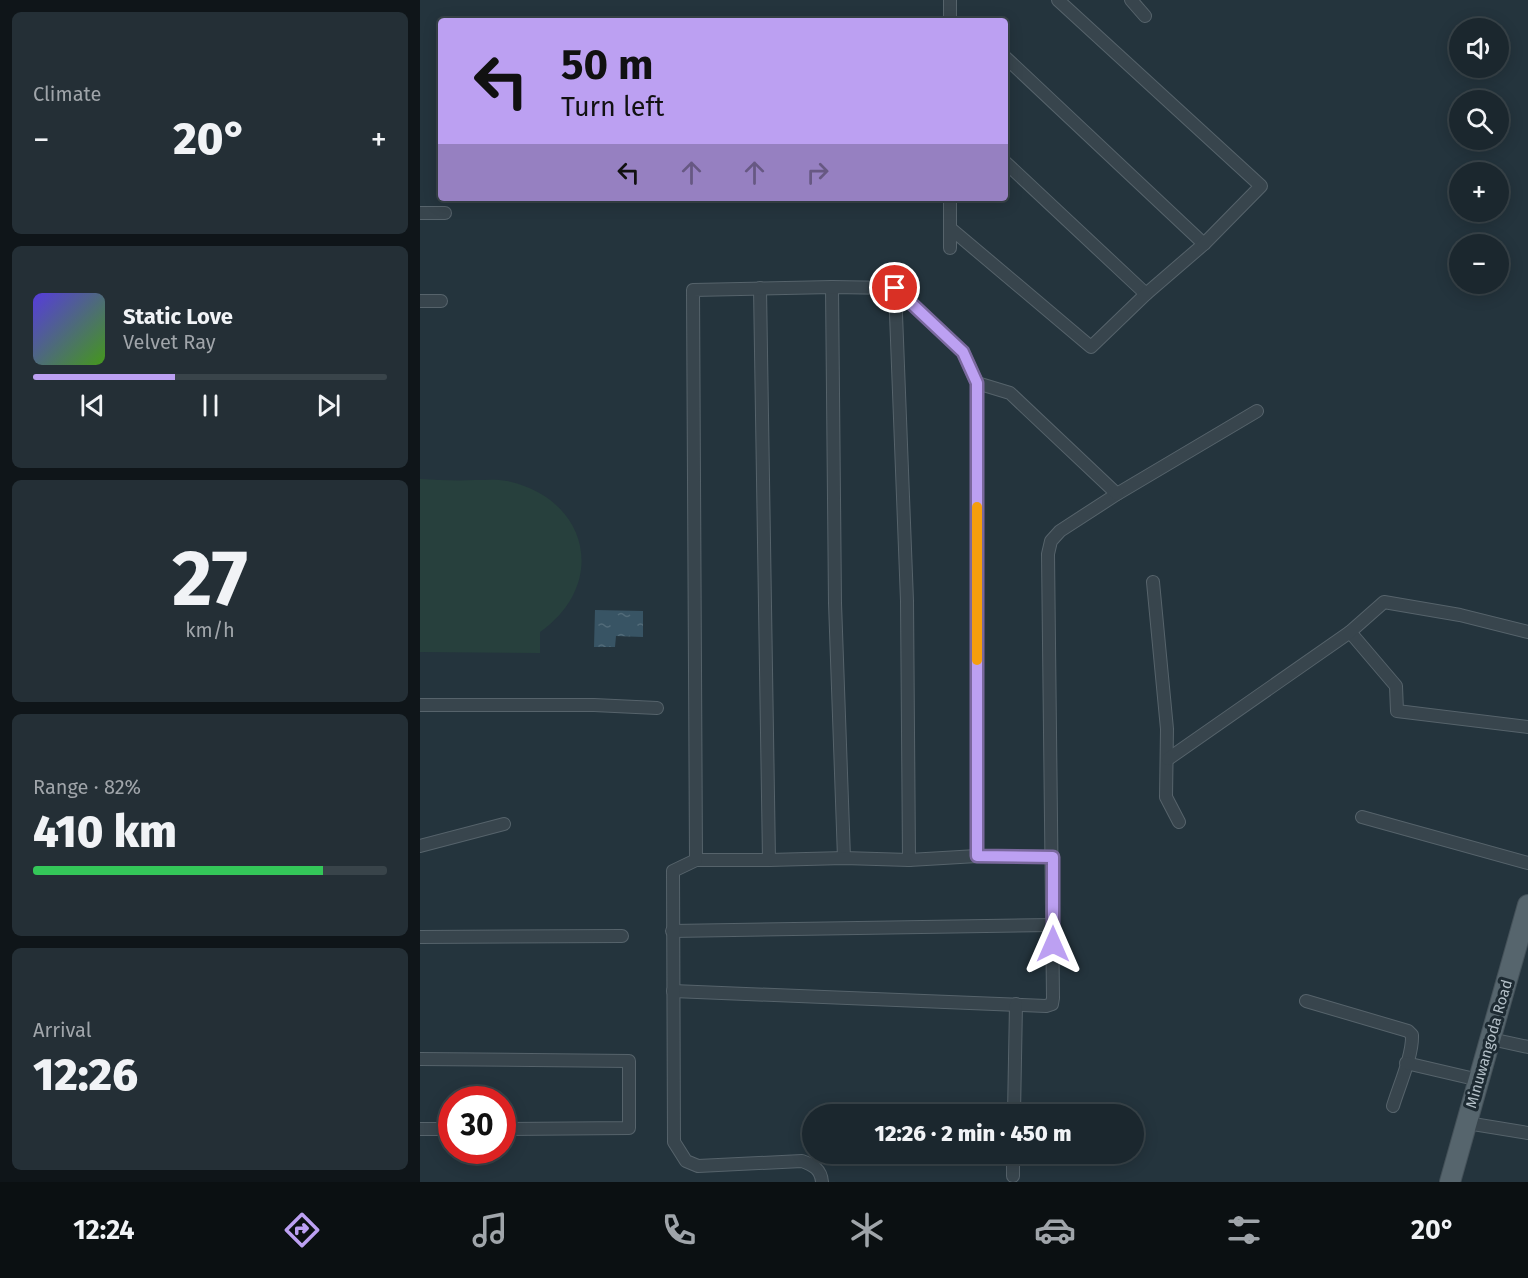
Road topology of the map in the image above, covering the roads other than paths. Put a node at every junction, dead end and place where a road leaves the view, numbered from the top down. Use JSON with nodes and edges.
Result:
{"nodes":[{"id":1,"x":950,"y":0,"type":"edge"},
{"id":2,"x":1058,"y":0,"type":"edge"},
{"id":3,"x":1131,"y":0,"type":"edge"},
{"id":4,"x":1145,"y":16,"type":"dead end"},
{"id":5,"x":950,"y":18,"type":"edge"},
{"id":6,"x":1008,"y":60,"type":"edge"},
{"id":7,"x":1008,"y":165,"type":"edge"},
{"id":8,"x":950,"y":201,"type":"edge"},
{"id":9,"x":420,"y":213,"type":"edge"},
{"id":10,"x":445,"y":213,"type":"dead end"},
{"id":11,"x":950,"y":228,"type":"junction"},
{"id":12,"x":1204,"y":244,"type":"junction"},
{"id":13,"x":950,"y":248,"type":"dead end"},
{"id":14,"x":832,"y":287,"type":"junction"},
{"id":15,"x":760,"y":288,"type":"junction"},
{"id":16,"x":895,"y":288,"type":"junction"},
{"id":17,"x":1146,"y":294,"type":"junction"},
{"id":18,"x":420,"y":301,"type":"edge"},
{"id":19,"x":441,"y":301,"type":"dead end"},
{"id":20,"x":977,"y":383,"type":"junction"},
{"id":21,"x":1257,"y":411,"type":"dead end"},
{"id":22,"x":1117,"y":494,"type":"junction"},
{"id":23,"x":1153,"y":582,"type":"dead end"},
{"id":24,"x":1350,"y":632,"type":"junction"},
{"id":25,"x":1528,"y":632,"type":"edge"},
{"id":26,"x":420,"y":705,"type":"edge"},
{"id":27,"x":657,"y":708,"type":"dead end"},
{"id":28,"x":1528,"y":727,"type":"edge"},
{"id":29,"x":1168,"y":759,"type":"junction"},
{"id":30,"x":1362,"y":817,"type":"dead end"},
{"id":31,"x":1179,"y":822,"type":"dead end"},
{"id":32,"x":504,"y":824,"type":"dead end"},
{"id":33,"x":420,"y":846,"type":"edge"},
{"id":34,"x":977,"y":856,"type":"junction"},
{"id":35,"x":1053,"y":857,"type":"junction"},
{"id":36,"x":844,"y":858,"type":"junction"},
{"id":37,"x":696,"y":860,"type":"junction"},
{"id":38,"x":769,"y":860,"type":"junction"},
{"id":39,"x":909,"y":860,"type":"junction"},
{"id":40,"x":1528,"y":863,"type":"edge"},
{"id":41,"x":1528,"y":905,"type":"edge"},
{"id":42,"x":1053,"y":925,"type":"junction"},
{"id":43,"x":672,"y":931,"type":"junction"},
{"id":44,"x":622,"y":936,"type":"dead end"},
{"id":45,"x":420,"y":938,"type":"edge"},
{"id":46,"x":673,"y":991,"type":"junction"},
{"id":47,"x":1306,"y":1001,"type":"dead end"},
{"id":48,"x":1016,"y":1004,"type":"junction"},
{"id":49,"x":1491,"y":1039,"type":"junction"},
{"id":50,"x":1528,"y":1047,"type":"edge"},
{"id":51,"x":420,"y":1059,"type":"edge"},
{"id":52,"x":1406,"y":1063,"type":"junction"},
{"id":53,"x":1479,"y":1080,"type":"junction"},
{"id":54,"x":1014,"y":1104,"type":"edge"},
{"id":55,"x":1393,"y":1106,"type":"dead end"},
{"id":56,"x":1467,"y":1123,"type":"junction"},
{"id":57,"x":438,"y":1129,"type":"edge"},
{"id":58,"x":516,"y":1129,"type":"edge"},
{"id":59,"x":420,"y":1130,"type":"edge"},
{"id":60,"x":1528,"y":1133,"type":"edge"},
{"id":61,"x":1013,"y":1164,"type":"edge"},
{"id":62,"x":1013,"y":1176,"type":"dead end"},
{"id":63,"x":822,"y":1182,"type":"edge"},
{"id":64,"x":1450,"y":1182,"type":"edge"}],
"edges":[{"from":1,"to":5,"type":"street"},
{"from":2,"to":12,"type":"street"},
{"from":3,"to":4,"type":"street"},
{"from":6,"to":12,"type":"street"},
{"from":7,"to":17,"type":"street"},
{"from":8,"to":11,"type":"street"},
{"from":9,"to":10,"type":"street"},
{"from":11,"to":13,"type":"street"},
{"from":11,"to":17,"type":"street"},
{"from":12,"to":17,"type":"street"},
{"from":14,"to":15,"type":"street"},
{"from":14,"to":16,"type":"street"},
{"from":14,"to":36,"type":"street"},
{"from":15,"to":37,"type":"street"},
{"from":15,"to":38,"type":"street"},
{"from":16,"to":20,"type":"street"},
{"from":16,"to":39,"type":"street"},
{"from":18,"to":19,"type":"street"},
{"from":20,"to":22,"type":"street"},
{"from":20,"to":34,"type":"street"},
{"from":21,"to":22,"type":"street"},
{"from":22,"to":35,"type":"street"},
{"from":23,"to":29,"type":"street"},
{"from":24,"to":25,"type":"street"},
{"from":24,"to":28,"type":"street"},
{"from":24,"to":29,"type":"street"},
{"from":26,"to":27,"type":"street"},
{"from":29,"to":31,"type":"street"},
{"from":30,"to":40,"type":"street"},
{"from":32,"to":33,"type":"street"},
{"from":34,"to":35,"type":"street"},
{"from":34,"to":39,"type":"street"},
{"from":35,"to":42,"type":"street"},
{"from":36,"to":38,"type":"street"},
{"from":36,"to":39,"type":"street"},
{"from":37,"to":38,"type":"street"},
{"from":37,"to":43,"type":"street"},
{"from":41,"to":49,"type":"main road","name":"Minuwangoda Road"},
{"from":42,"to":43,"type":"street"},
{"from":42,"to":48,"type":"street"},
{"from":43,"to":46,"type":"street"},
{"from":44,"to":45,"type":"street"},
{"from":46,"to":48,"type":"street"},
{"from":46,"to":63,"type":"street"},
{"from":47,"to":52,"type":"street"},
{"from":48,"to":54,"type":"street"},
{"from":49,"to":50,"type":"street"},
{"from":49,"to":53,"type":"main road","name":"Minuwangoda Road"},
{"from":51,"to":58,"type":"street"},
{"from":52,"to":53,"type":"street"},
{"from":52,"to":55,"type":"street"},
{"from":53,"to":56,"type":"main road","name":"Minuwangoda Road"},
{"from":56,"to":60,"type":"street"},
{"from":56,"to":64,"type":"main road","name":"Minuwangoda Road"},
{"from":57,"to":59,"type":"street"},
{"from":61,"to":62,"type":"street"}]}
